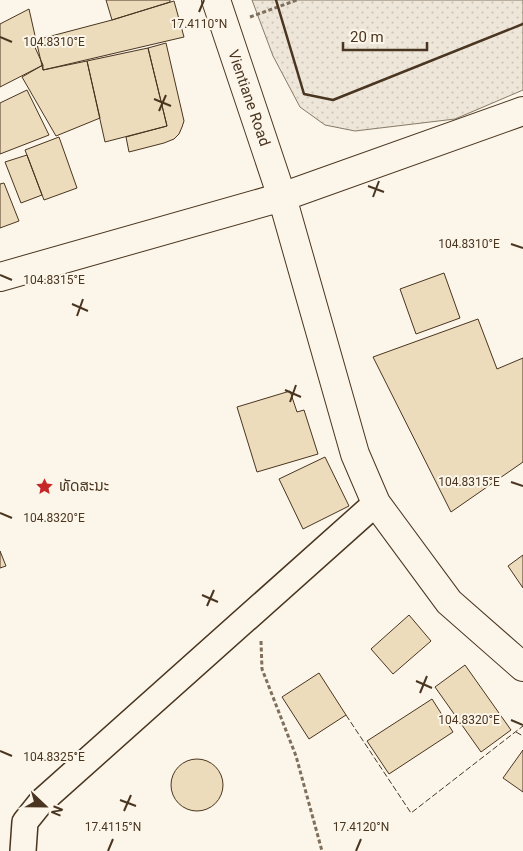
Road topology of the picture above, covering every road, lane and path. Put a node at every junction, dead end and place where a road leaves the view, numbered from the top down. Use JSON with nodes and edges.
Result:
{"nodes":[{"id":1,"x":216,"y":0,"type":"edge"},
{"id":2,"x":297,"y":0,"type":"edge"},
{"id":3,"x":224,"y":27,"type":"junction"},
{"id":4,"x":523,"y":111,"type":"edge"},
{"id":5,"x":282,"y":197,"type":"junction"},
{"id":6,"x":0,"y":277,"type":"edge"},
{"id":7,"x":376,"y":503,"type":"junction"},
{"id":8,"x":259,"y":608,"type":"junction"},
{"id":9,"x":523,"y":667,"type":"edge"},
{"id":10,"x":23,"y":851,"type":"edge"},
{"id":11,"x":322,"y":851,"type":"edge"}],
"edges":[{"from":1,"to":3,"type":"main road","name":"Vientiane Road"},
{"from":2,"to":3,"type":"path"},
{"from":3,"to":5,"type":"main road","name":"Vientiane Road"},
{"from":4,"to":5,"type":"main road"},
{"from":5,"to":6,"type":"main road"},
{"from":5,"to":7,"type":"main road","name":"Vientiane Road"},
{"from":7,"to":8,"type":"street"},
{"from":7,"to":9,"type":"main road","name":"Vientiane Road"},
{"from":8,"to":10,"type":"street"},
{"from":8,"to":11,"type":"path"}]}
